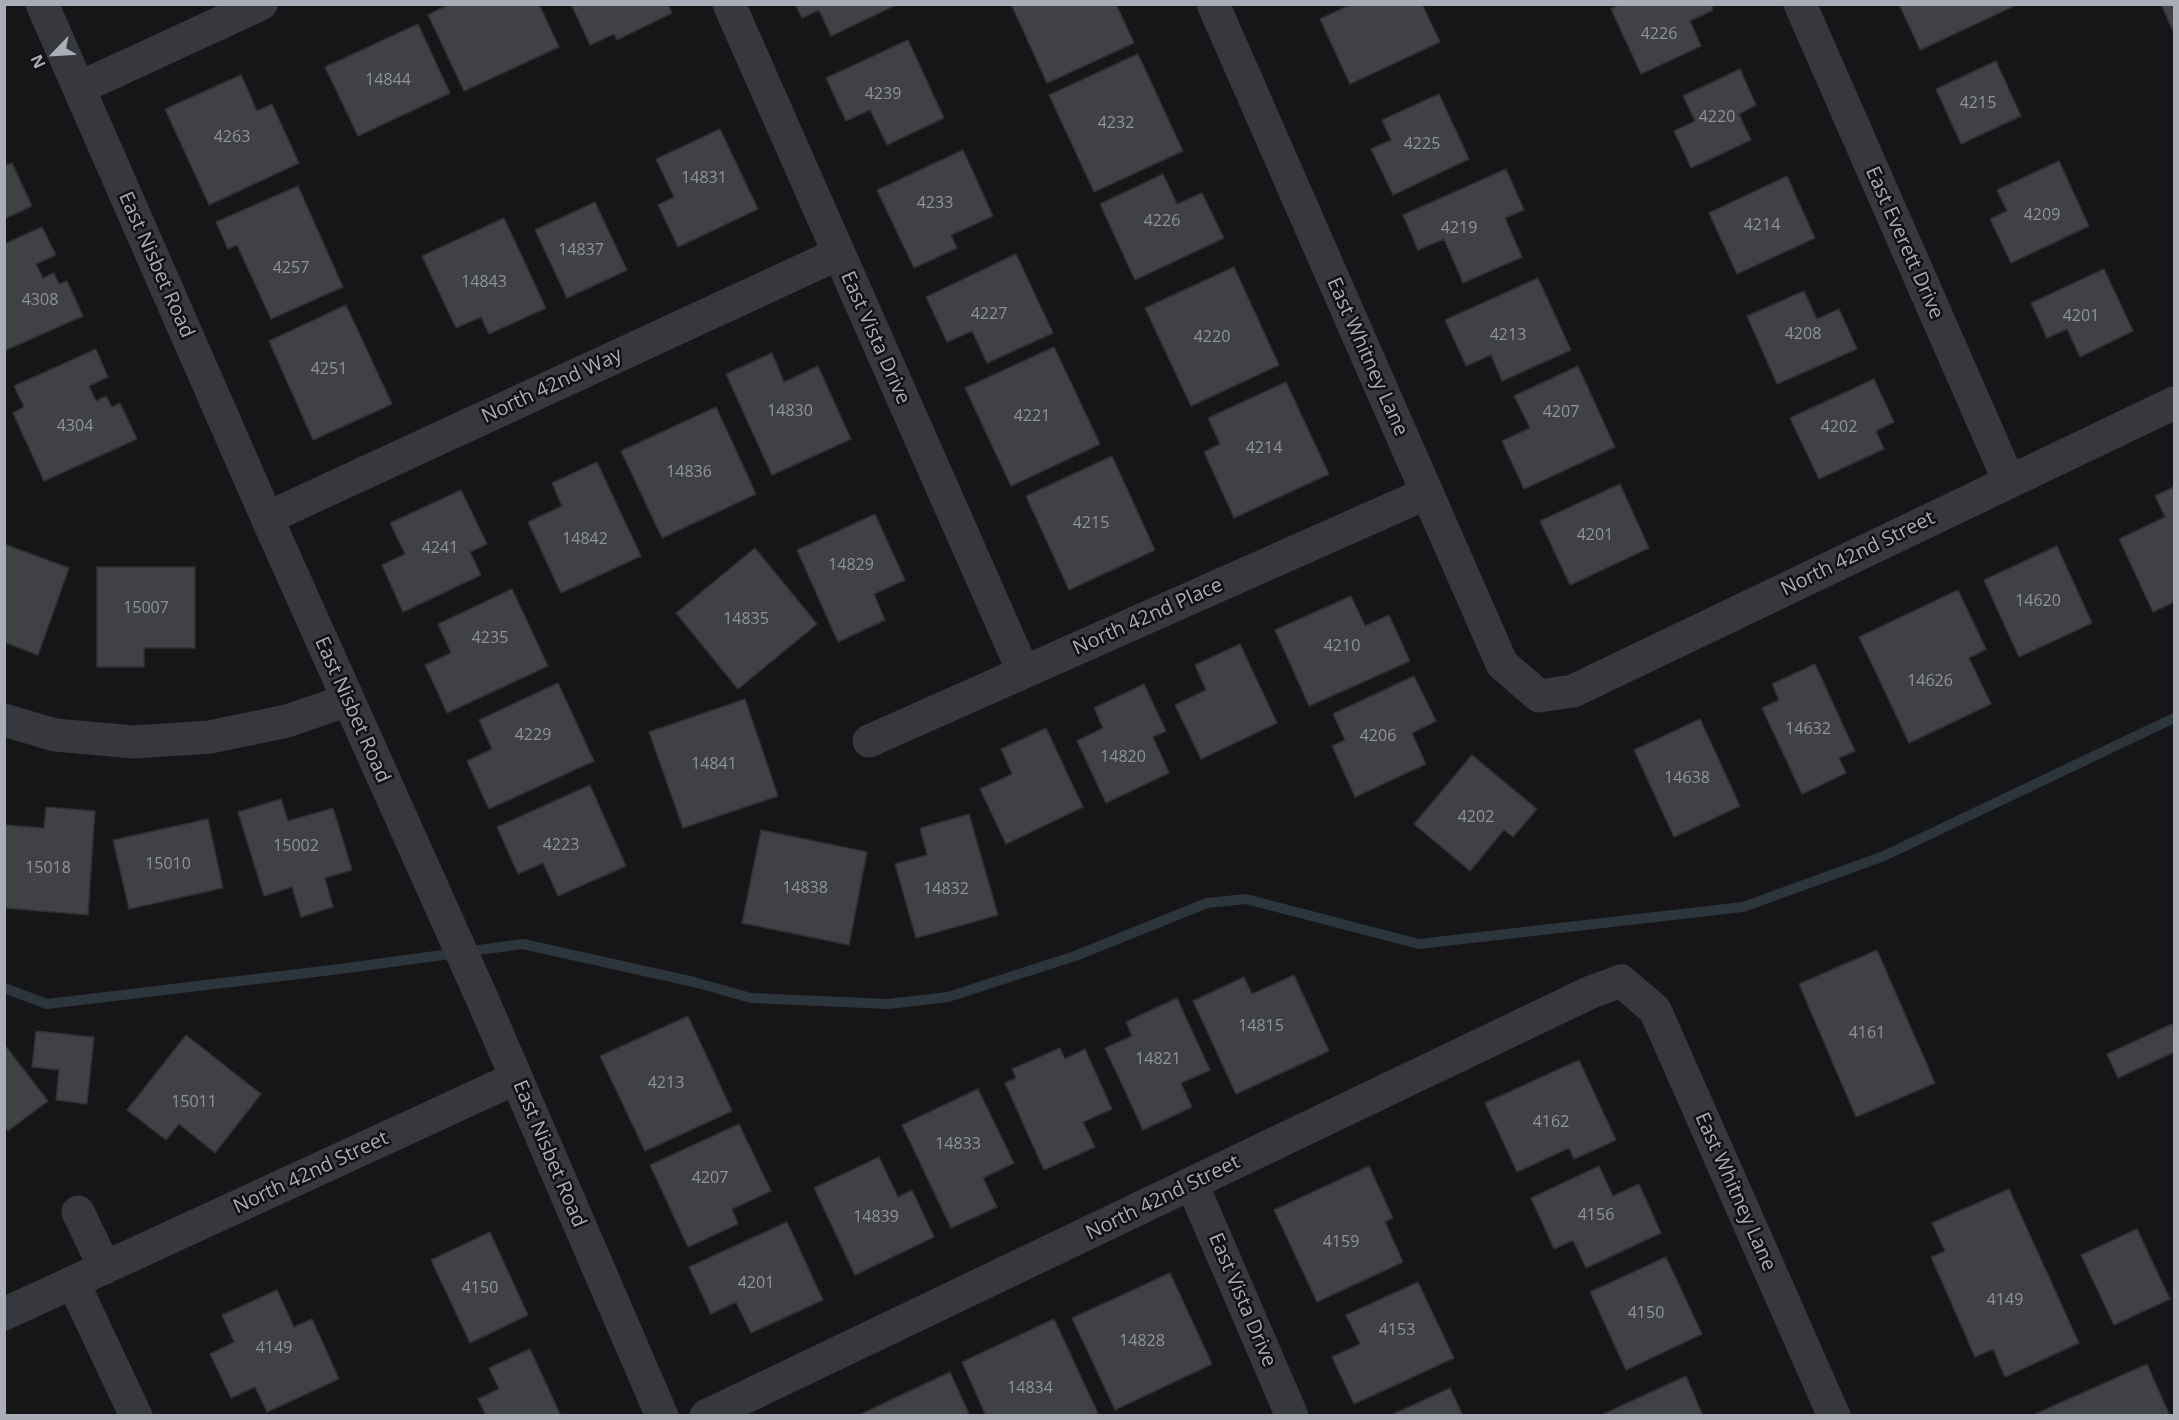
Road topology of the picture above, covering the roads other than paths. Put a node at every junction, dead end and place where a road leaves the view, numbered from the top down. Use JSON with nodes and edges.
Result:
{"nodes":[{"id":1,"x":42,"y":4,"type":"edge"},
{"id":2,"x":261,"y":4,"type":"edge"},
{"id":3,"x":729,"y":4,"type":"edge"},
{"id":4,"x":1213,"y":4,"type":"edge"},
{"id":5,"x":1800,"y":4,"type":"edge"},
{"id":6,"x":79,"y":88,"type":"junction"},
{"id":7,"x":838,"y":254,"type":"junction"},
{"id":8,"x":2175,"y":403,"type":"edge"},
{"id":9,"x":2009,"y":481,"type":"junction"},
{"id":10,"x":1427,"y":493,"type":"junction"},
{"id":11,"x":267,"y":518,"type":"junction"},
{"id":12,"x":1023,"y":671,"type":"junction"},
{"id":13,"x":1539,"y":696,"type":"joint"},
{"id":14,"x":348,"y":700,"type":"junction"},
{"id":15,"x":4,"y":720,"type":"edge"},
{"id":16,"x":869,"y":741,"type":"dead end"},
{"id":17,"x":1621,"y":981,"type":"joint"},
{"id":18,"x":516,"y":1078,"type":"junction"},
{"id":19,"x":1192,"y":1184,"type":"junction"},
{"id":20,"x":78,"y":1212,"type":"dead end"},
{"id":21,"x":105,"y":1268,"type":"junction"},
{"id":22,"x":74,"y":1282,"type":"junction"},
{"id":23,"x":4,"y":1314,"type":"edge"},
{"id":24,"x":136,"y":1416,"type":"edge"},
{"id":25,"x":662,"y":1416,"type":"edge"},
{"id":26,"x":706,"y":1416,"type":"edge"},
{"id":27,"x":1292,"y":1416,"type":"edge"},
{"id":28,"x":1834,"y":1416,"type":"edge"}],
"edges":[{"from":1,"to":6,"type":"street","name":"East Nisbet Road"},
{"from":2,"to":6,"type":"street"},
{"from":3,"to":7,"type":"street","name":"East Vista Drive"},
{"from":4,"to":10,"type":"street","name":"East Whitney Lane"},
{"from":5,"to":9,"type":"street","name":"East Everett Drive"},
{"from":6,"to":11,"type":"street","name":"East Nisbet Road"},
{"from":7,"to":11,"type":"street","name":"North 42nd Way"},
{"from":7,"to":12,"type":"street","name":"East Vista Drive"},
{"from":8,"to":9,"type":"street","name":"North 42nd Street"},
{"from":9,"to":13,"type":"street","name":"North 42nd Street"},
{"from":10,"to":12,"type":"street","name":"North 42nd Place"},
{"from":10,"to":13,"type":"street","name":"East Whitney Lane"},
{"from":11,"to":14,"type":"street","name":"East Nisbet Road"},
{"from":12,"to":16,"type":"street","name":"North 42nd Place"},
{"from":14,"to":15,"type":"street"},
{"from":14,"to":18,"type":"street","name":"East Nisbet Road"},
{"from":17,"to":19,"type":"street","name":"North 42nd Street"},
{"from":17,"to":28,"type":"street","name":"East Whitney Lane"},
{"from":18,"to":21,"type":"street","name":"North 42nd Street"},
{"from":18,"to":25,"type":"street","name":"East Nisbet Road"},
{"from":19,"to":26,"type":"street","name":"North 42nd Street"},
{"from":19,"to":27,"type":"street","name":"East Vista Drive"},
{"from":20,"to":21,"type":"street"},
{"from":21,"to":22,"type":"street","name":"North 42nd Street"},
{"from":22,"to":23,"type":"street","name":"North 42nd Street"},
{"from":22,"to":24,"type":"street"}]}
